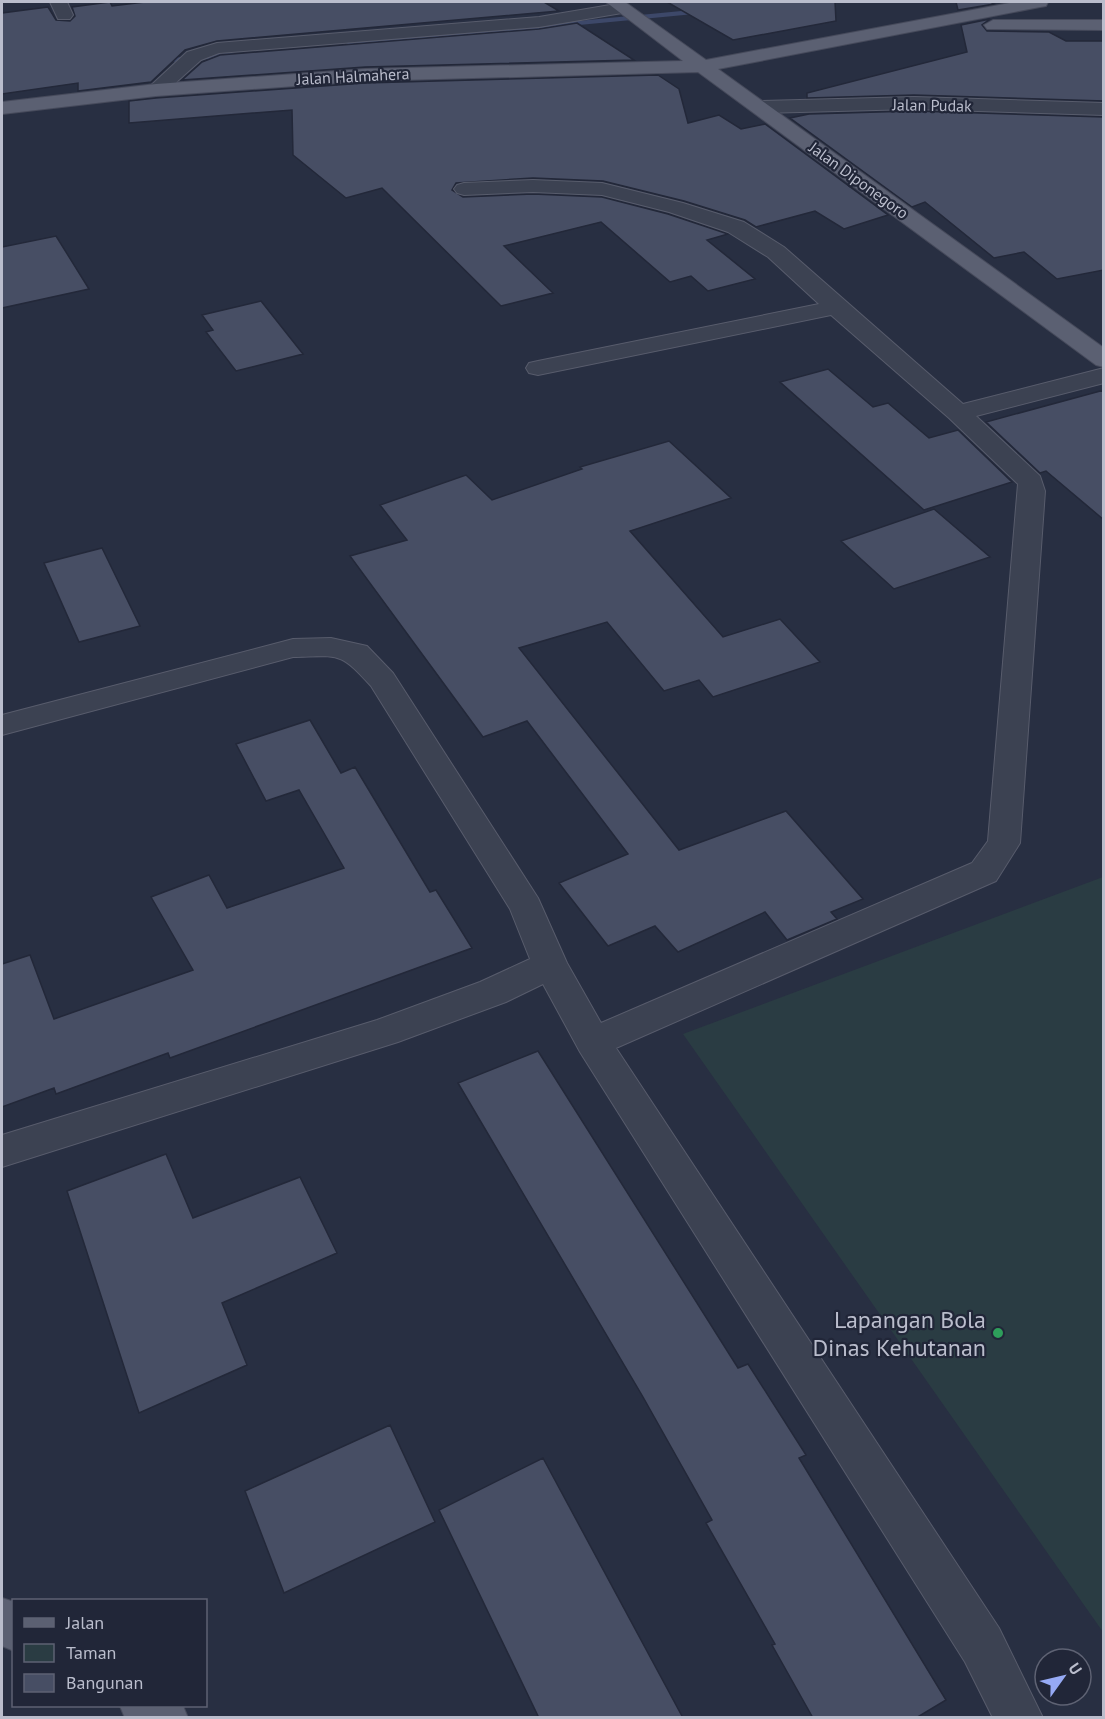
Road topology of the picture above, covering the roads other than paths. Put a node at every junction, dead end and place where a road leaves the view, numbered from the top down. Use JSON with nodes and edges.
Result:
{"nodes":[{"id":1,"x":1040,"y":2,"type":"edge"},
{"id":2,"x":621,"y":7,"type":"edge"},
{"id":3,"x":928,"y":25,"type":"junction"},
{"id":4,"x":1104,"y":26,"type":"edge"},
{"id":5,"x":706,"y":66,"type":"junction"},
{"id":6,"x":156,"y":90,"type":"junction"},
{"id":7,"x":761,"y":107,"type":"junction"},
{"id":8,"x":2,"y":108,"type":"edge"},
{"id":9,"x":1104,"y":109,"type":"edge"},
{"id":10,"x":464,"y":189,"type":"dead end"},
{"id":11,"x":836,"y":307,"type":"junction"},
{"id":12,"x":1104,"y":360,"type":"edge"},
{"id":13,"x":538,"y":368,"type":"dead end"},
{"id":14,"x":1104,"y":375,"type":"edge"},
{"id":15,"x":958,"y":413,"type":"junction"},
{"id":16,"x":2,"y":725,"type":"edge"},
{"id":17,"x":550,"y":965,"type":"junction"},
{"id":18,"x":593,"y":1042,"type":"junction"},
{"id":19,"x":2,"y":1151,"type":"edge"},
{"id":20,"x":146,"y":1707,"type":"edge"},
{"id":21,"x":164,"y":1718,"type":"edge"},
{"id":22,"x":1019,"y":1718,"type":"edge"}],
"edges":[{"from":1,"to":3,"type":"main road"},
{"from":2,"to":5,"type":"main road","name":"Jalan Diponegoro"},
{"from":2,"to":6,"type":"street","name":"Jalan Halmahera"},
{"from":3,"to":4,"type":"main road"},
{"from":3,"to":5,"type":"main road","name":"Jalan Halmahera"},
{"from":5,"to":6,"type":"main road","name":"Jalan Halmahera"},
{"from":5,"to":7,"type":"main road","name":"Jalan Diponegoro"},
{"from":6,"to":8,"type":"main road","name":"Jalan Halmahera"},
{"from":7,"to":9,"type":"street","name":"Jalan Pudak"},
{"from":7,"to":12,"type":"main road","name":"Jalan Diponegoro"},
{"from":10,"to":11,"type":"street"},
{"from":11,"to":13,"type":"street"},
{"from":11,"to":15,"type":"street"},
{"from":14,"to":15,"type":"street"},
{"from":15,"to":18,"type":"street"},
{"from":16,"to":17,"type":"street"},
{"from":17,"to":18,"type":"street"},
{"from":17,"to":19,"type":"street"},
{"from":18,"to":22,"type":"street"},
{"from":20,"to":21,"type":"main road"}]}
